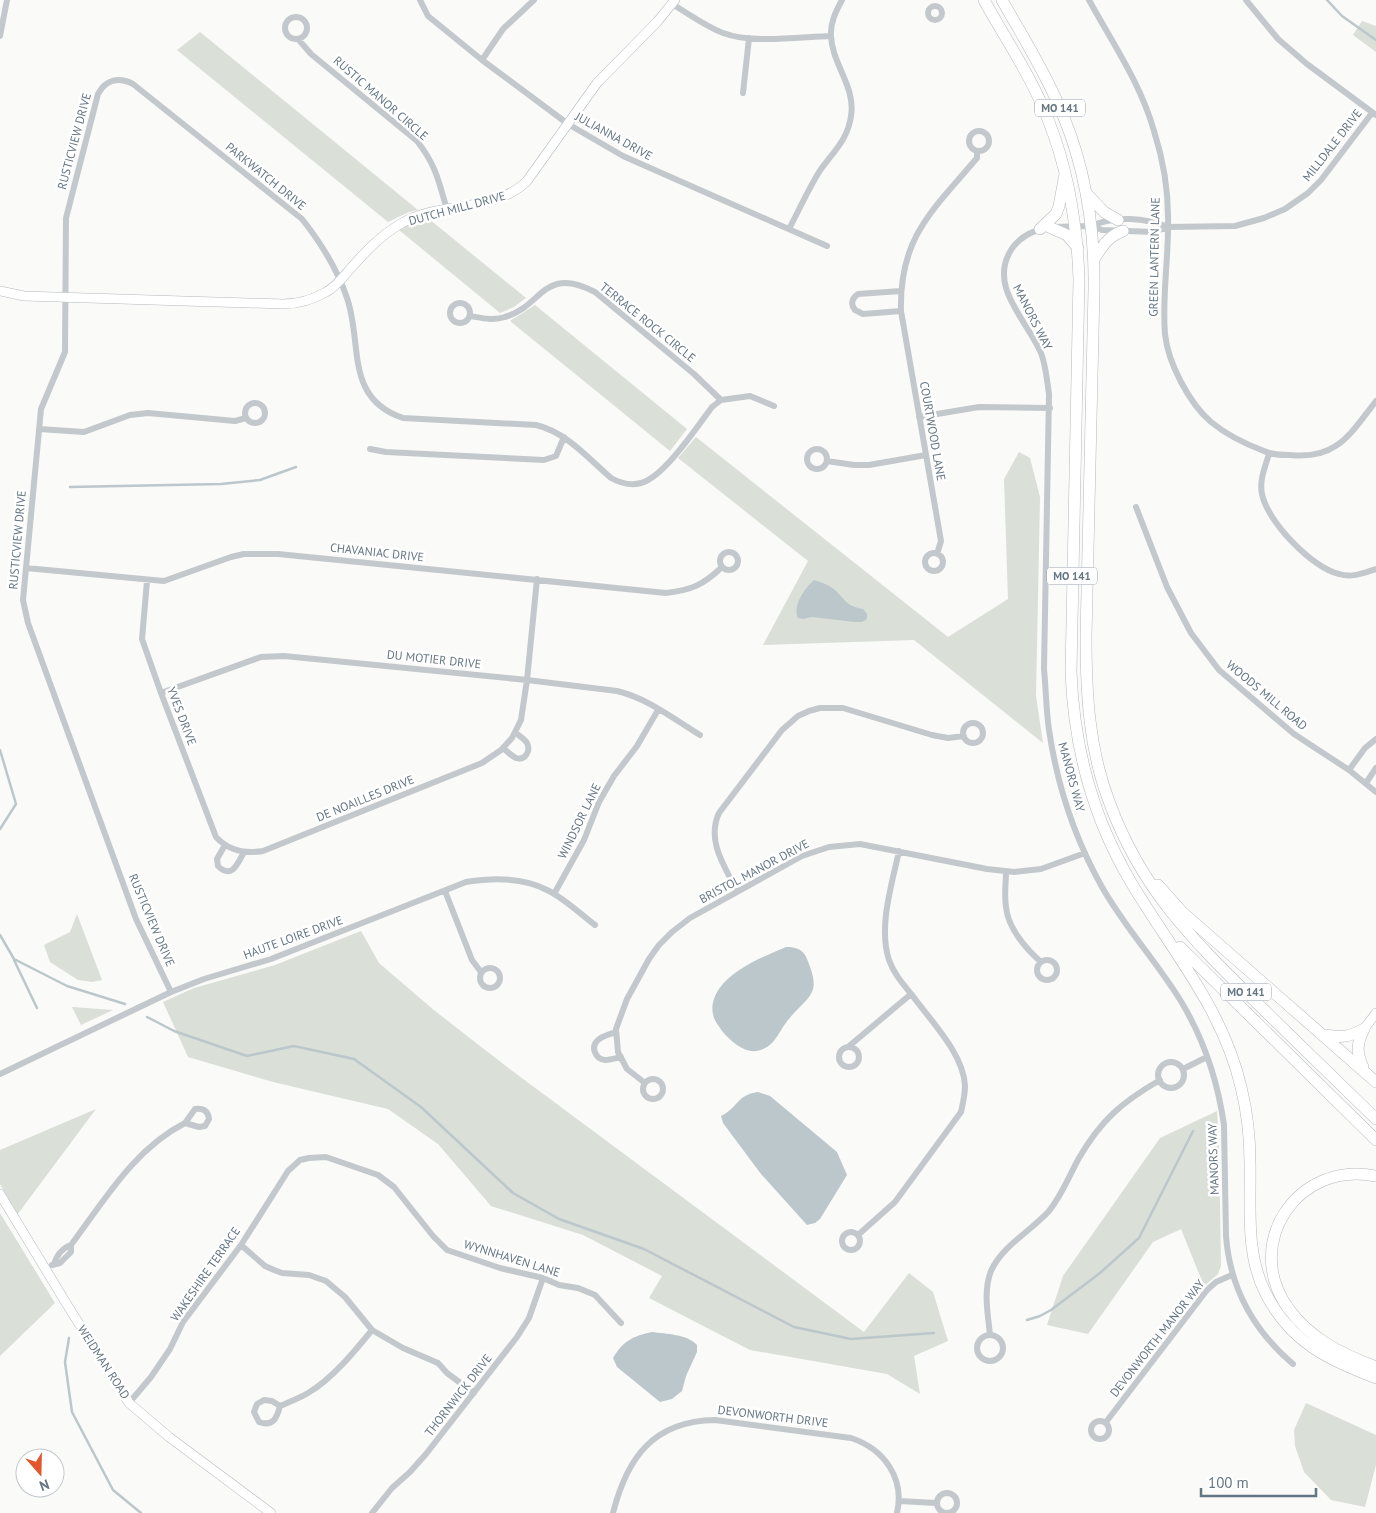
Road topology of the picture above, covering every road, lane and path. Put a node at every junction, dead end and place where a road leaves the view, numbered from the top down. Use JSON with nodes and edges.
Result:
{"nodes":[{"id":1,"x":7,"y":0,"type":"edge"},
{"id":2,"x":420,"y":0,"type":"edge"},
{"id":3,"x":534,"y":0,"type":"edge"},
{"id":4,"x":842,"y":0,"type":"edge"},
{"id":5,"x":984,"y":0,"type":"edge"},
{"id":6,"x":1002,"y":0,"type":"edge"},
{"id":7,"x":1088,"y":0,"type":"edge"},
{"id":8,"x":1246,"y":0,"type":"edge"},
{"id":9,"x":674,"y":2,"type":"edge"},
{"id":10,"x":0,"y":36,"type":"edge"},
{"id":11,"x":831,"y":36,"type":"junction"},
{"id":12,"x":748,"y":38,"type":"junction"},
{"id":13,"x":298,"y":39,"type":"dead end"},
{"id":14,"x":482,"y":60,"type":"junction"},
{"id":15,"x":113,"y":80,"type":"joint"},
{"id":16,"x":743,"y":93,"type":"dead end"},
{"id":17,"x":1374,"y":114,"type":"edge"},
{"id":18,"x":568,"y":124,"type":"junction"},
{"id":19,"x":977,"y":151,"type":"dead end"},
{"id":20,"x":1066,"y":170,"type":"junction"},
{"id":21,"x":1087,"y":194,"type":"junction"},
{"id":22,"x":447,"y":210,"type":"junction"},
{"id":23,"x":1120,"y":225,"type":"junction"},
{"id":24,"x":1076,"y":226,"type":"junction"},
{"id":25,"x":1092,"y":226,"type":"junction"},
{"id":26,"x":1045,"y":228,"type":"junction"},
{"id":27,"x":1168,"y":228,"type":"junction"},
{"id":28,"x":789,"y":229,"type":"junction"},
{"id":29,"x":827,"y":246,"type":"dead end"},
{"id":30,"x":1078,"y":248,"type":"junction"},
{"id":31,"x":1094,"y":259,"type":"junction"},
{"id":32,"x":340,"y":280,"type":"junction"},
{"id":33,"x":0,"y":291,"type":"edge"},
{"id":34,"x":901,"y":291,"type":"junction"},
{"id":35,"x":64,"y":296,"type":"junction"},
{"id":36,"x":901,"y":311,"type":"junction"},
{"id":37,"x":470,"y":316,"type":"dead end"},
{"id":38,"x":721,"y":400,"type":"junction"},
{"id":39,"x":1376,"y":401,"type":"edge"},
{"id":40,"x":774,"y":406,"type":"dead end"},
{"id":41,"x":1050,"y":408,"type":"junction"},
{"id":42,"x":919,"y":417,"type":"junction"},
{"id":43,"x":246,"y":418,"type":"dead end"},
{"id":44,"x":39,"y":429,"type":"junction"},
{"id":45,"x":564,"y":437,"type":"junction"},
{"id":46,"x":370,"y":449,"type":"dead end"},
{"id":47,"x":1269,"y":454,"type":"junction"},
{"id":48,"x":926,"y":455,"type":"junction"},
{"id":49,"x":827,"y":461,"type":"dead end"},
{"id":50,"x":1136,"y":507,"type":"dead end"},
{"id":51,"x":937,"y":554,"type":"dead end"},
{"id":52,"x":722,"y":567,"type":"dead end"},
{"id":53,"x":26,"y":568,"type":"junction"},
{"id":54,"x":1376,"y":569,"type":"edge"},
{"id":55,"x":537,"y":579,"type":"junction"},
{"id":56,"x":147,"y":581,"type":"junction"},
{"id":57,"x":527,"y":680,"type":"junction"},
{"id":58,"x":161,"y":693,"type":"junction"},
{"id":59,"x":658,"y":710,"type":"junction"},
{"id":60,"x":515,"y":732,"type":"junction"},
{"id":61,"x":700,"y":735,"type":"dead end"},
{"id":62,"x":964,"y":736,"type":"dead end"},
{"id":63,"x":1376,"y":739,"type":"edge"},
{"id":64,"x":503,"y":748,"type":"junction"},
{"id":65,"x":1376,"y":768,"type":"edge"},
{"id":66,"x":1349,"y":770,"type":"junction"},
{"id":67,"x":1366,"y":783,"type":"junction"},
{"id":68,"x":1376,"y":792,"type":"edge"},
{"id":69,"x":228,"y":847,"type":"junction"},
{"id":70,"x":899,"y":851,"type":"junction"},
{"id":71,"x":244,"y":852,"type":"junction"},
{"id":72,"x":1085,"y":853,"type":"junction"},
{"id":73,"x":1132,"y":853,"type":"junction"},
{"id":74,"x":1006,"y":871,"type":"junction"},
{"id":75,"x":445,"y":890,"type":"junction"},
{"id":76,"x":737,"y":891,"type":"junction"},
{"id":77,"x":554,"y":894,"type":"junction"},
{"id":78,"x":1149,"y":909,"type":"junction"},
{"id":79,"x":595,"y":924,"type":"dead end"},
{"id":80,"x":1041,"y":962,"type":"dead end"},
{"id":81,"x":481,"y":972,"type":"dead end"},
{"id":82,"x":171,"y":992,"type":"junction"},
{"id":83,"x":910,"y":994,"type":"junction"},
{"id":84,"x":1376,"y":1013,"type":"edge"},
{"id":85,"x":1364,"y":1029,"type":"junction"},
{"id":86,"x":616,"y":1032,"type":"junction"},
{"id":87,"x":1325,"y":1035,"type":"junction"},
{"id":88,"x":848,"y":1047,"type":"dead end"},
{"id":89,"x":621,"y":1057,"type":"junction"},
{"id":90,"x":1207,"y":1057,"type":"junction"},
{"id":91,"x":1183,"y":1069,"type":"junction"},
{"id":92,"x":1365,"y":1071,"type":"junction"},
{"id":93,"x":0,"y":1074,"type":"edge"},
{"id":94,"x":1160,"y":1080,"type":"junction"},
{"id":95,"x":1376,"y":1082,"type":"edge"},
{"id":96,"x":646,"y":1083,"type":"dead end"},
{"id":97,"x":1376,"y":1119,"type":"edge"},
{"id":98,"x":185,"y":1123,"type":"dead end"},
{"id":99,"x":1376,"y":1140,"type":"edge"},
{"id":100,"x":300,"y":1160,"type":"joint"},
{"id":101,"x":1376,"y":1176,"type":"edge"},
{"id":102,"x":0,"y":1194,"type":"edge"},
{"id":103,"x":858,"y":1236,"type":"dead end"},
{"id":104,"x":240,"y":1245,"type":"junction"},
{"id":105,"x":46,"y":1270,"type":"junction"},
{"id":106,"x":1232,"y":1275,"type":"junction"},
{"id":107,"x":543,"y":1278,"type":"junction"},
{"id":108,"x":621,"y":1323,"type":"dead end"},
{"id":109,"x":372,"y":1330,"type":"junction"},
{"id":110,"x":990,"y":1335,"type":"junction"},
{"id":111,"x":1293,"y":1364,"type":"dead end"},
{"id":112,"x":1376,"y":1367,"type":"edge"},
{"id":113,"x":1376,"y":1378,"type":"edge"},
{"id":114,"x":474,"y":1393,"type":"junction"},
{"id":115,"x":129,"y":1403,"type":"junction"},
{"id":116,"x":280,"y":1406,"type":"dead end"},
{"id":117,"x":1106,"y":1422,"type":"dead end"},
{"id":118,"x":899,"y":1501,"type":"junction"},
{"id":119,"x":936,"y":1503,"type":"dead end"},
{"id":120,"x":272,"y":1513,"type":"edge"},
{"id":121,"x":372,"y":1513,"type":"edge"},
{"id":122,"x":613,"y":1513,"type":"edge"},
{"id":123,"x":897,"y":1513,"type":"edge"}],
"edges":[{"from":1,"to":10,"type":"street"},
{"from":2,"to":14,"type":"street","name":"JULIANNA DRIVE"},
{"from":3,"to":14,"type":"street"},
{"from":4,"to":11,"type":"street"},
{"from":5,"to":20,"type":"highway","number":"MO 141"},
{"from":6,"to":21,"type":"highway","number":"MO 141"},
{"from":7,"to":27,"type":"street","name":"GREEN LANTERN LANE"},
{"from":8,"to":17,"type":"street"},
{"from":9,"to":12,"type":"street"},
{"from":9,"to":18,"type":"street","name":"DUTCH MILL DRIVE"},
{"from":11,"to":12,"type":"street"},
{"from":11,"to":28,"type":"street"},
{"from":12,"to":16,"type":"street"},
{"from":13,"to":22,"type":"street","name":"RUSTIC MANOR CIRCLE"},
{"from":14,"to":18,"type":"street","name":"JULIANNA DRIVE"},
{"from":15,"to":32,"type":"street","name":"PARKWATCH DRIVE"},
{"from":15,"to":35,"type":"street","name":"RUSTICVIEW DRIVE"},
{"from":17,"to":27,"type":"street","name":"MILLDALE DRIVE"},
{"from":18,"to":22,"type":"street","name":"DUTCH MILL DRIVE"},
{"from":18,"to":28,"type":"street","name":"JULIANNA DRIVE"},
{"from":19,"to":34,"type":"street","name":"COURTWOOD LANE"},
{"from":20,"to":24,"type":"highway","number":"MO 141"},
{"from":20,"to":26,"type":"highway"},
{"from":21,"to":23,"type":"highway"},
{"from":21,"to":25,"type":"highway","number":"MO 141"},
{"from":22,"to":32,"type":"street","name":"DUTCH MILL DRIVE"},
{"from":23,"to":25,"type":"street","name":"MILLDALE DRIVE"},
{"from":23,"to":25,"type":"street","name":"MILLDALE DRIVE"},
{"from":23,"to":27,"type":"street","name":"MILLDALE DRIVE"},
{"from":23,"to":27,"type":"street","name":"MILLDALE DRIVE"},
{"from":23,"to":31,"type":"highway"},
{"from":24,"to":25,"type":"street","name":"MANORS WAY"},
{"from":24,"to":26,"type":"street","name":"MANORS WAY"},
{"from":24,"to":30,"type":"highway","number":"MO 141"},
{"from":25,"to":31,"type":"highway","number":"MO 141"},
{"from":26,"to":30,"type":"highway"},
{"from":26,"to":41,"type":"street","name":"MANORS WAY"},
{"from":27,"to":47,"type":"street","name":"GREEN LANTERN LANE"},
{"from":28,"to":29,"type":"street","name":"JULIANNA DRIVE"},
{"from":30,"to":78,"type":"highway","number":"MO 141"},
{"from":31,"to":73,"type":"highway","number":"MO 141"},
{"from":32,"to":35,"type":"street","name":"DUTCH MILL DRIVE"},
{"from":32,"to":45,"type":"street","name":"PARKWATCH DRIVE"},
{"from":33,"to":35,"type":"street","name":"DUTCH MILL DRIVE"},
{"from":34,"to":36,"type":"street","name":"COURTWOOD LANE"},
{"from":34,"to":36,"type":"street"},
{"from":35,"to":44,"type":"street","name":"RUSTICVIEW DRIVE"},
{"from":36,"to":42,"type":"street","name":"COURTWOOD LANE"},
{"from":37,"to":38,"type":"street","name":"TERRACE ROCK CIRCLE"},
{"from":38,"to":40,"type":"street"},
{"from":38,"to":45,"type":"street","name":"PARKWATCH DRIVE"},
{"from":39,"to":47,"type":"street"},
{"from":41,"to":42,"type":"street"},
{"from":41,"to":72,"type":"street","name":"MANORS WAY"},
{"from":42,"to":48,"type":"street","name":"COURTWOOD LANE"},
{"from":43,"to":44,"type":"street"},
{"from":44,"to":53,"type":"street","name":"RUSTICVIEW DRIVE"},
{"from":45,"to":46,"type":"street"},
{"from":47,"to":54,"type":"street"},
{"from":48,"to":49,"type":"street"},
{"from":48,"to":51,"type":"street","name":"COURTWOOD LANE"},
{"from":50,"to":66,"type":"street","name":"WOODS MILL ROAD"},
{"from":52,"to":55,"type":"street","name":"CHAVANIAC DRIVE"},
{"from":53,"to":56,"type":"street","name":"CHAVANIAC DRIVE"},
{"from":53,"to":82,"type":"street","name":"RUSTICVIEW DRIVE"},
{"from":55,"to":56,"type":"street","name":"CHAVANIAC DRIVE"},
{"from":55,"to":57,"type":"street","name":"DE NOAILLES DRIVE"},
{"from":56,"to":58,"type":"street","name":"YVES DRIVE"},
{"from":57,"to":58,"type":"street","name":"DU MOTIER DRIVE"},
{"from":57,"to":59,"type":"street","name":"DU MOTIER DRIVE"},
{"from":57,"to":60,"type":"street","name":"DE NOAILLES DRIVE"},
{"from":58,"to":69,"type":"street","name":"YVES DRIVE"},
{"from":59,"to":61,"type":"street","name":"DU MOTIER DRIVE"},
{"from":59,"to":77,"type":"street","name":"WINDSOR LANE"},
{"from":60,"to":64,"type":"street","name":"DE NOAILLES DRIVE"},
{"from":60,"to":64,"type":"street"},
{"from":62,"to":76,"type":"street"},
{"from":63,"to":66,"type":"street"},
{"from":64,"to":71,"type":"street","name":"DE NOAILLES DRIVE"},
{"from":65,"to":67,"type":"street"},
{"from":66,"to":67,"type":"street","name":"WOODS MILL ROAD"},
{"from":67,"to":68,"type":"street","name":"WOODS MILL ROAD"},
{"from":69,"to":71,"type":"street","name":"DE NOAILLES DRIVE"},
{"from":69,"to":71,"type":"street"},
{"from":70,"to":74,"type":"street","name":"BRISTOL MANOR DRIVE"},
{"from":70,"to":76,"type":"street","name":"BRISTOL MANOR DRIVE"},
{"from":70,"to":83,"type":"street"},
{"from":72,"to":74,"type":"street","name":"BRISTOL MANOR DRIVE"},
{"from":72,"to":90,"type":"street","name":"MANORS WAY"},
{"from":73,"to":87,"type":"highway"},
{"from":73,"to":97,"type":"highway","number":"MO 141"},
{"from":74,"to":80,"type":"street"},
{"from":75,"to":77,"type":"street","name":"HAUTE LOIRE DRIVE"},
{"from":75,"to":81,"type":"street"},
{"from":75,"to":82,"type":"street","name":"HAUTE LOIRE DRIVE"},
{"from":76,"to":86,"type":"street","name":"BRISTOL MANOR DRIVE"},
{"from":77,"to":79,"type":"street","name":"HAUTE LOIRE DRIVE"},
{"from":78,"to":99,"type":"highway","number":"MO 141"},
{"from":78,"to":113,"type":"highway"},
{"from":82,"to":93,"type":"street","name":"HAUTE LOIRE DRIVE"},
{"from":83,"to":88,"type":"street"},
{"from":83,"to":103,"type":"street"},
{"from":84,"to":85,"type":"street"},
{"from":85,"to":87,"type":"highway"},
{"from":85,"to":92,"type":"highway"},
{"from":86,"to":89,"type":"street","name":"BRISTOL MANOR DRIVE"},
{"from":86,"to":89,"type":"street"},
{"from":87,"to":92,"type":"highway"},
{"from":89,"to":96,"type":"street","name":"BRISTOL MANOR DRIVE"},
{"from":90,"to":91,"type":"street"},
{"from":90,"to":106,"type":"street","name":"MANORS WAY"},
{"from":91,"to":94,"type":"street"},
{"from":91,"to":94,"type":"street"},
{"from":92,"to":95,"type":"highway"},
{"from":94,"to":110,"type":"street"},
{"from":98,"to":105,"type":"street"},
{"from":100,"to":104,"type":"street","name":"WAKESHIRE TERRACE"},
{"from":100,"to":107,"type":"street","name":"WYNNHAVEN LANE"},
{"from":101,"to":112,"type":"highway"},
{"from":102,"to":105,"type":"street","name":"WEIDMAN ROAD"},
{"from":104,"to":109,"type":"street"},
{"from":104,"to":115,"type":"street","name":"WAKESHIRE TERRACE"},
{"from":105,"to":115,"type":"street","name":"WEIDMAN ROAD"},
{"from":106,"to":111,"type":"street","name":"MANORS WAY"},
{"from":106,"to":117,"type":"street","name":"DEVONWORTH MANOR WAY"},
{"from":107,"to":108,"type":"street","name":"WYNNHAVEN LANE"},
{"from":107,"to":114,"type":"street","name":"THORNWICK DRIVE"},
{"from":109,"to":114,"type":"street"},
{"from":109,"to":116,"type":"street"},
{"from":110,"to":110,"type":"street"},
{"from":114,"to":121,"type":"street","name":"THORNWICK DRIVE"},
{"from":115,"to":120,"type":"street","name":"WEIDMAN ROAD"},
{"from":118,"to":119,"type":"street"},
{"from":118,"to":122,"type":"street","name":"DEVONWORTH DRIVE"},
{"from":118,"to":123,"type":"street","name":"DEVONWORTH DRIVE"}]}
